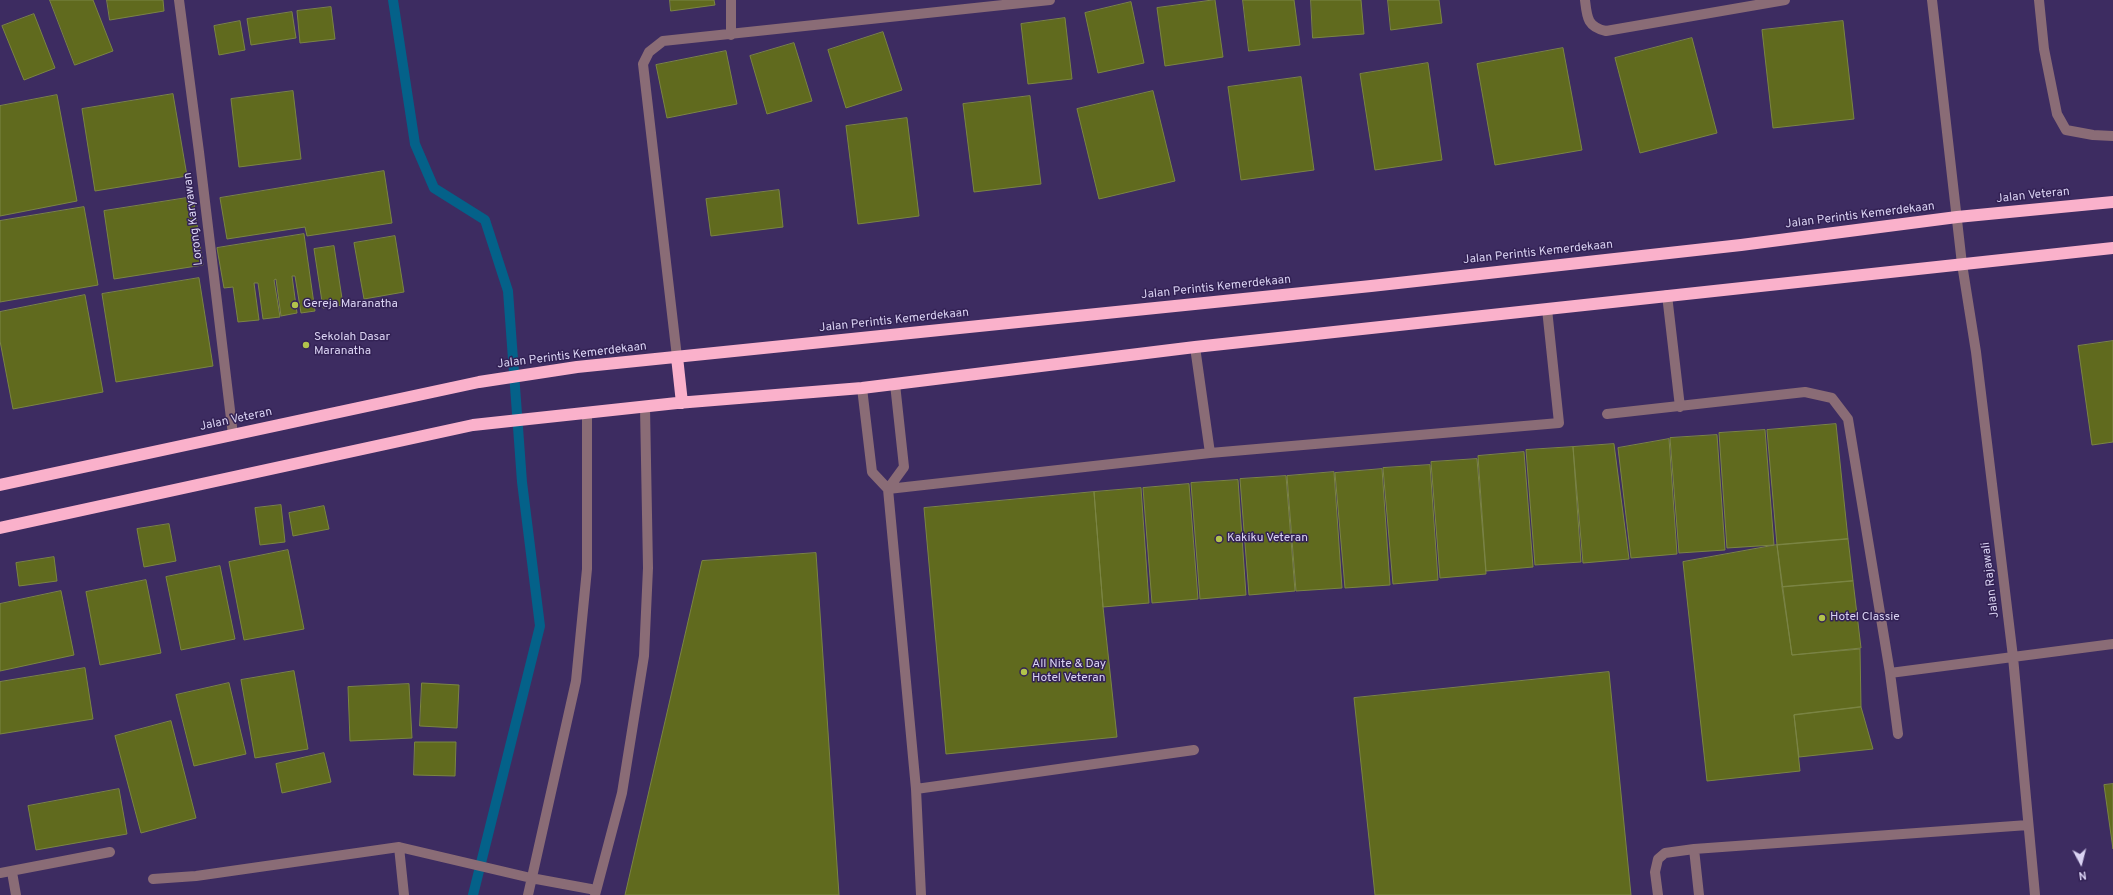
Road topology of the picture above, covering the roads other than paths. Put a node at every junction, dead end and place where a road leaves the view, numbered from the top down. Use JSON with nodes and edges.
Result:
{"nodes":[{"id":1,"x":179,"y":0,"type":"edge"},
{"id":2,"x":731,"y":0,"type":"edge"},
{"id":3,"x":1050,"y":0,"type":"edge"},
{"id":4,"x":1585,"y":0,"type":"edge"},
{"id":5,"x":1785,"y":0,"type":"edge"},
{"id":6,"x":1932,"y":0,"type":"edge"},
{"id":7,"x":2039,"y":0,"type":"edge"},
{"id":8,"x":731,"y":35,"type":"junction"},
{"id":9,"x":2113,"y":136,"type":"edge"},
{"id":10,"x":2113,"y":202,"type":"edge"},
{"id":11,"x":1956,"y":217,"type":"junction"},
{"id":12,"x":2113,"y":248,"type":"edge"},
{"id":13,"x":1963,"y":263,"type":"junction"},
{"id":14,"x":1667,"y":295,"type":"junction"},
{"id":15,"x":1546,"y":308,"type":"junction"},
{"id":16,"x":1195,"y":347,"type":"junction"},
{"id":17,"x":676,"y":357,"type":"junction"},
{"id":18,"x":479,"y":382,"type":"joint"},
{"id":19,"x":895,"y":384,"type":"junction"},
{"id":20,"x":862,"y":388,"type":"junction"},
{"id":21,"x":682,"y":403,"type":"junction"},
{"id":22,"x":1680,"y":406,"type":"junction"},
{"id":23,"x":645,"y":407,"type":"junction"},
{"id":24,"x":583,"y":414,"type":"junction"},
{"id":25,"x":1607,"y":414,"type":"dead end"},
{"id":26,"x":233,"y":435,"type":"junction"},
{"id":27,"x":1210,"y":453,"type":"junction"},
{"id":28,"x":1,"y":482,"type":"edge"},
{"id":29,"x":888,"y":488,"type":"junction"},
{"id":30,"x":0,"y":528,"type":"edge"},
{"id":31,"x":2113,"y":644,"type":"edge"},
{"id":32,"x":2013,"y":657,"type":"junction"},
{"id":33,"x":1890,"y":673,"type":"junction"},
{"id":34,"x":1898,"y":734,"type":"dead end"},
{"id":35,"x":1194,"y":750,"type":"dead end"},
{"id":36,"x":916,"y":789,"type":"junction"},
{"id":37,"x":2028,"y":826,"type":"junction"},
{"id":38,"x":398,"y":846,"type":"junction"},
{"id":39,"x":1694,"y":849,"type":"junction"},
{"id":40,"x":110,"y":852,"type":"dead end"},
{"id":41,"x":12,"y":872,"type":"junction"},
{"id":42,"x":0,"y":873,"type":"edge"},
{"id":43,"x":531,"y":878,"type":"junction"},
{"id":44,"x":153,"y":879,"type":"dead end"},
{"id":45,"x":595,"y":892,"type":"edge"},
{"id":46,"x":16,"y":895,"type":"edge"},
{"id":47,"x":404,"y":895,"type":"edge"},
{"id":48,"x":528,"y":895,"type":"edge"},
{"id":49,"x":921,"y":895,"type":"edge"},
{"id":50,"x":1658,"y":895,"type":"edge"},
{"id":51,"x":1699,"y":895,"type":"edge"},
{"id":52,"x":2035,"y":895,"type":"edge"}],
"edges":[{"from":1,"to":26,"type":"street","name":"Lorong Karyawan"},
{"from":2,"to":8,"type":"street"},
{"from":3,"to":8,"type":"street"},
{"from":4,"to":5,"type":"street"},
{"from":6,"to":11,"type":"street","name":"Jalan Rajawali"},
{"from":7,"to":9,"type":"street"},
{"from":8,"to":17,"type":"street"},
{"from":10,"to":11,"type":"highway","name":"Jalan Veteran"},
{"from":11,"to":13,"type":"street","name":"Jalan Rajawali"},
{"from":11,"to":17,"type":"highway","name":"Jalan Perintis Kemerdekaan"},
{"from":12,"to":13,"type":"highway"},
{"from":13,"to":14,"type":"highway"},
{"from":13,"to":32,"type":"street","name":"Jalan Rajawali"},
{"from":14,"to":15,"type":"highway"},
{"from":14,"to":22,"type":"street"},
{"from":15,"to":16,"type":"highway"},
{"from":15,"to":27,"type":"street"},
{"from":16,"to":19,"type":"highway"},
{"from":16,"to":27,"type":"street"},
{"from":17,"to":18,"type":"highway","name":"Jalan Perintis Kemerdekaan"},
{"from":17,"to":21,"type":"highway"},
{"from":18,"to":26,"type":"highway","name":"Jalan Veteran"},
{"from":19,"to":20,"type":"highway"},
{"from":19,"to":29,"type":"street"},
{"from":20,"to":21,"type":"highway"},
{"from":20,"to":29,"type":"street"},
{"from":21,"to":23,"type":"highway"},
{"from":22,"to":25,"type":"street"},
{"from":22,"to":33,"type":"street"},
{"from":23,"to":24,"type":"highway"},
{"from":23,"to":45,"type":"street"},
{"from":24,"to":30,"type":"highway"},
{"from":24,"to":43,"type":"street"},
{"from":26,"to":28,"type":"highway","name":"Jalan Veteran"},
{"from":27,"to":29,"type":"street"},
{"from":29,"to":36,"type":"street"},
{"from":31,"to":32,"type":"street"},
{"from":32,"to":33,"type":"street"},
{"from":32,"to":37,"type":"street","name":"Jalan Rajawali"},
{"from":33,"to":34,"type":"street"},
{"from":35,"to":36,"type":"street"},
{"from":36,"to":49,"type":"street"},
{"from":37,"to":39,"type":"street"},
{"from":37,"to":52,"type":"street","name":"Jalan Rajawali"},
{"from":38,"to":43,"type":"street"},
{"from":38,"to":44,"type":"street"},
{"from":38,"to":47,"type":"street"},
{"from":39,"to":50,"type":"street"},
{"from":39,"to":51,"type":"street"},
{"from":40,"to":41,"type":"street"},
{"from":41,"to":42,"type":"street"},
{"from":41,"to":46,"type":"street"},
{"from":43,"to":45,"type":"street"},
{"from":43,"to":48,"type":"street"}]}
